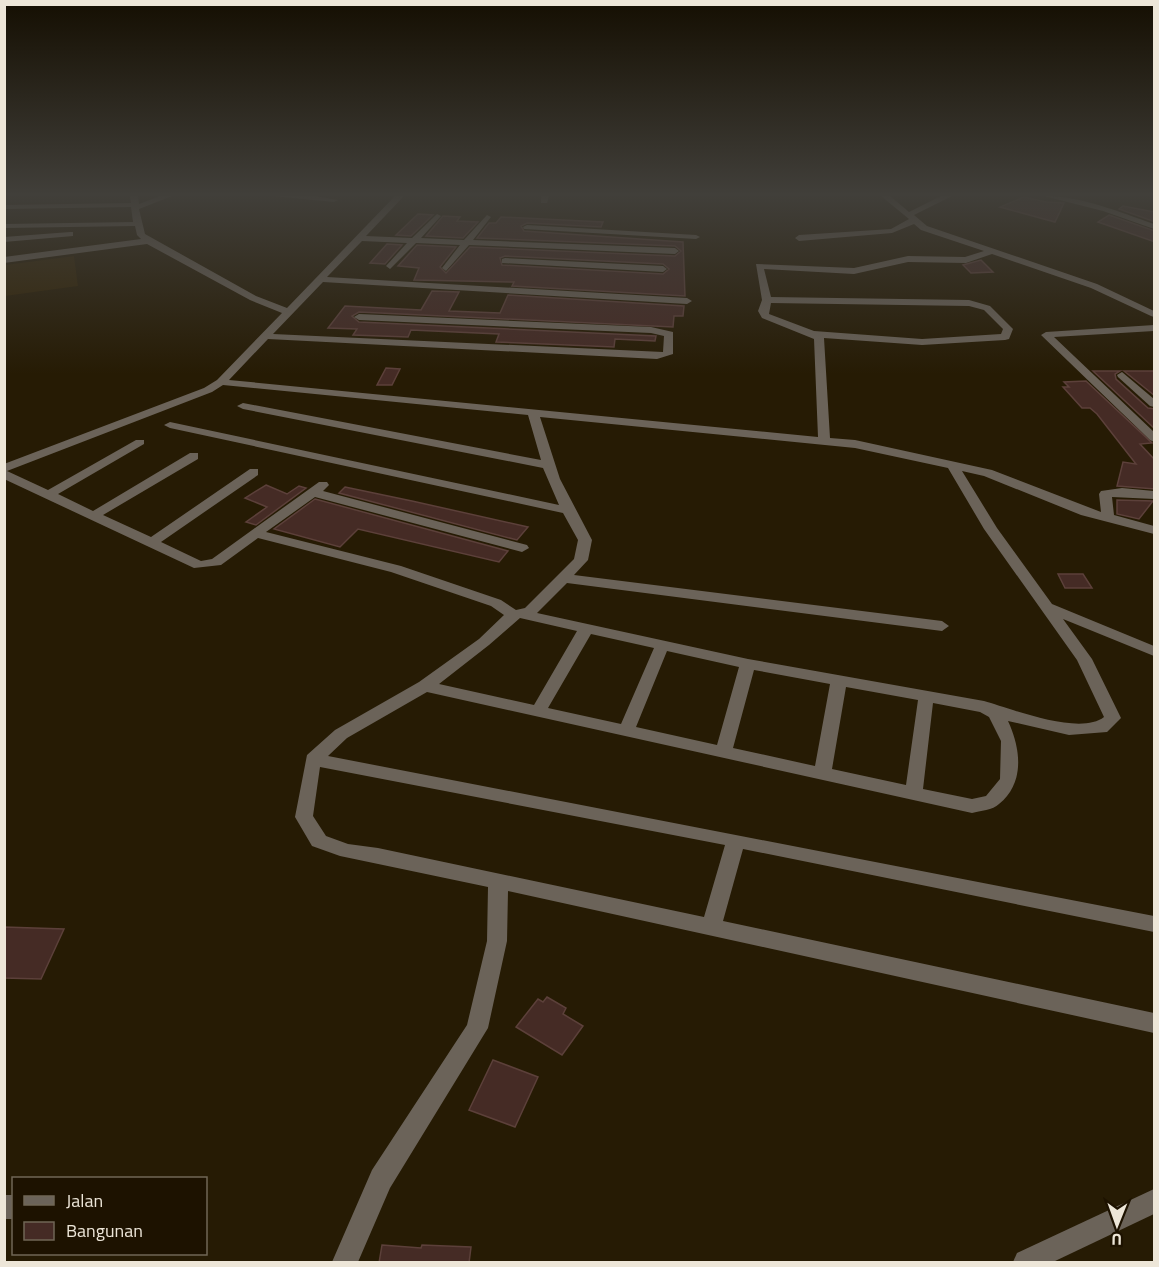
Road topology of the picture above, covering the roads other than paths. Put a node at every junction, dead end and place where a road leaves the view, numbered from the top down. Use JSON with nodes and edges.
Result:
{"nodes":[{"id":1,"x":41,"y":255,"type":"edge"},
{"id":2,"x":174,"y":255,"type":"edge"},
{"id":3,"x":343,"y":255,"type":"edge"},
{"id":4,"x":400,"y":255,"type":"edge"},
{"id":5,"x":456,"y":255,"type":"edge"},
{"id":6,"x":508,"y":255,"type":"edge"},
{"id":7,"x":981,"y":255,"type":"edge"},
{"id":8,"x":1000,"y":255,"type":"edge"},
{"id":9,"x":4,"y":260,"type":"edge"},
{"id":10,"x":505,"y":261,"type":"junction"},
{"id":11,"x":390,"y":266,"type":"dead end"},
{"id":12,"x":446,"y":268,"type":"dead end"},
{"id":13,"x":663,"y":269,"type":"dead end"},
{"id":14,"x":498,"y":272,"type":"dead end"},
{"id":15,"x":322,"y":279,"type":"junction"},
{"id":16,"x":767,"y":300,"type":"junction"},
{"id":17,"x":687,"y":301,"type":"dead end"},
{"id":18,"x":369,"y":306,"type":"dead end"},
{"id":19,"x":287,"y":312,"type":"junction"},
{"id":20,"x":1155,"y":314,"type":"edge"},
{"id":21,"x":350,"y":328,"type":"junction"},
{"id":22,"x":1155,"y":328,"type":"edge"},
{"id":23,"x":816,"y":334,"type":"junction"},
{"id":24,"x":264,"y":336,"type":"junction"},
{"id":25,"x":1122,"y":375,"type":"dead end"},
{"id":26,"x":221,"y":382,"type":"junction"},
{"id":27,"x":1155,"y":404,"type":"edge"},
{"id":28,"x":243,"y":406,"type":"dead end"},
{"id":29,"x":533,"y":413,"type":"junction"},
{"id":30,"x":170,"y":425,"type":"dead end"},
{"id":31,"x":1155,"y":438,"type":"edge"},
{"id":32,"x":824,"y":441,"type":"junction"},
{"id":33,"x":140,"y":442,"type":"dead end"},
{"id":34,"x":194,"y":456,"type":"dead end"},
{"id":35,"x":952,"y":464,"type":"junction"},
{"id":36,"x":546,"y":465,"type":"junction"},
{"id":37,"x":4,"y":468,"type":"edge"},
{"id":38,"x":254,"y":472,"type":"dead end"},
{"id":39,"x":4,"y":474,"type":"edge"},
{"id":40,"x":48,"y":495,"type":"junction"},
{"id":41,"x":1155,"y":495,"type":"edge"},
{"id":42,"x":566,"y":510,"type":"junction"},
{"id":43,"x":93,"y":516,"type":"junction"},
{"id":44,"x":1108,"y":518,"type":"junction"},
{"id":45,"x":1155,"y":530,"type":"edge"},
{"id":46,"x":257,"y":534,"type":"junction"},
{"id":47,"x":150,"y":543,"type":"junction"},
{"id":48,"x":522,"y":548,"type":"dead end"},
{"id":49,"x":564,"y":578,"type":"junction"},
{"id":50,"x":1047,"y":607,"type":"junction"},
{"id":51,"x":517,"y":615,"type":"junction"},
{"id":52,"x":942,"y":626,"type":"dead end"},
{"id":53,"x":586,"y":629,"type":"junction"},
{"id":54,"x":662,"y":646,"type":"junction"},
{"id":55,"x":1155,"y":651,"type":"edge"},
{"id":56,"x":748,"y":664,"type":"junction"},
{"id":57,"x":839,"y":680,"type":"junction"},
{"id":58,"x":425,"y":686,"type":"junction"},
{"id":59,"x":926,"y":698,"type":"junction"},
{"id":60,"x":538,"y":711,"type":"junction"},
{"id":61,"x":996,"y":713,"type":"junction"},
{"id":62,"x":626,"y":730,"type":"junction"},
{"id":63,"x":723,"y":752,"type":"junction"},
{"id":64,"x":313,"y":759,"type":"junction"},
{"id":65,"x":822,"y":774,"type":"junction"},
{"id":66,"x":914,"y":794,"type":"junction"},
{"id":67,"x":736,"y":840,"type":"junction"},
{"id":68,"x":498,"y":881,"type":"junction"},
{"id":69,"x":1155,"y":924,"type":"edge"},
{"id":70,"x":711,"y":927,"type":"junction"},
{"id":71,"x":1155,"y":1023,"type":"edge"},
{"id":72,"x":1155,"y":1202,"type":"edge"},
{"id":73,"x":345,"y":1263,"type":"edge"},
{"id":74,"x":1026,"y":1263,"type":"edge"}],
"edges":[{"from":1,"to":9,"type":"street"},
{"from":2,"to":19,"type":"street"},
{"from":3,"to":15,"type":"street"},
{"from":4,"to":11,"type":"street"},
{"from":5,"to":12,"type":"street"},
{"from":6,"to":10,"type":"street"},
{"from":7,"to":16,"type":"street"},
{"from":8,"to":20,"type":"street"},
{"from":10,"to":13,"type":"street"},
{"from":10,"to":14,"type":"street"},
{"from":15,"to":17,"type":"street"},
{"from":15,"to":19,"type":"street"},
{"from":16,"to":23,"type":"street"},
{"from":16,"to":23,"type":"street"},
{"from":18,"to":21,"type":"street"},
{"from":19,"to":24,"type":"street"},
{"from":21,"to":21,"type":"street"},
{"from":21,"to":24,"type":"street"},
{"from":22,"to":31,"type":"street"},
{"from":23,"to":32,"type":"street"},
{"from":24,"to":26,"type":"street"},
{"from":25,"to":27,"type":"street"},
{"from":26,"to":29,"type":"street"},
{"from":26,"to":37,"type":"street"},
{"from":28,"to":36,"type":"street"},
{"from":29,"to":32,"type":"street"},
{"from":29,"to":36,"type":"street"},
{"from":30,"to":42,"type":"street"},
{"from":32,"to":35,"type":"street"},
{"from":33,"to":40,"type":"street"},
{"from":34,"to":43,"type":"street"},
{"from":35,"to":44,"type":"street"},
{"from":35,"to":50,"type":"street"},
{"from":36,"to":42,"type":"street"},
{"from":38,"to":47,"type":"street"},
{"from":39,"to":40,"type":"street"},
{"from":40,"to":43,"type":"street"},
{"from":41,"to":44,"type":"street"},
{"from":42,"to":49,"type":"street"},
{"from":43,"to":47,"type":"street"},
{"from":44,"to":45,"type":"street"},
{"from":46,"to":47,"type":"street"},
{"from":46,"to":48,"type":"street"},
{"from":46,"to":51,"type":"street"},
{"from":49,"to":51,"type":"street"},
{"from":49,"to":52,"type":"street"},
{"from":50,"to":55,"type":"street"},
{"from":50,"to":61,"type":"street"},
{"from":51,"to":53,"type":"street"},
{"from":51,"to":58,"type":"street"},
{"from":53,"to":54,"type":"street"},
{"from":53,"to":60,"type":"street"},
{"from":54,"to":56,"type":"street"},
{"from":54,"to":62,"type":"street"},
{"from":56,"to":57,"type":"street"},
{"from":56,"to":63,"type":"street"},
{"from":57,"to":59,"type":"street"},
{"from":57,"to":65,"type":"street"},
{"from":58,"to":60,"type":"street"},
{"from":58,"to":64,"type":"street"},
{"from":59,"to":61,"type":"street"},
{"from":59,"to":66,"type":"street"},
{"from":60,"to":62,"type":"street"},
{"from":61,"to":66,"type":"street"},
{"from":62,"to":63,"type":"street"},
{"from":63,"to":65,"type":"street"},
{"from":64,"to":67,"type":"street"},
{"from":64,"to":68,"type":"street"},
{"from":65,"to":66,"type":"street"},
{"from":67,"to":69,"type":"street"},
{"from":67,"to":70,"type":"street"},
{"from":68,"to":70,"type":"street"},
{"from":68,"to":73,"type":"street"},
{"from":70,"to":71,"type":"street"},
{"from":72,"to":74,"type":"street"}]}
